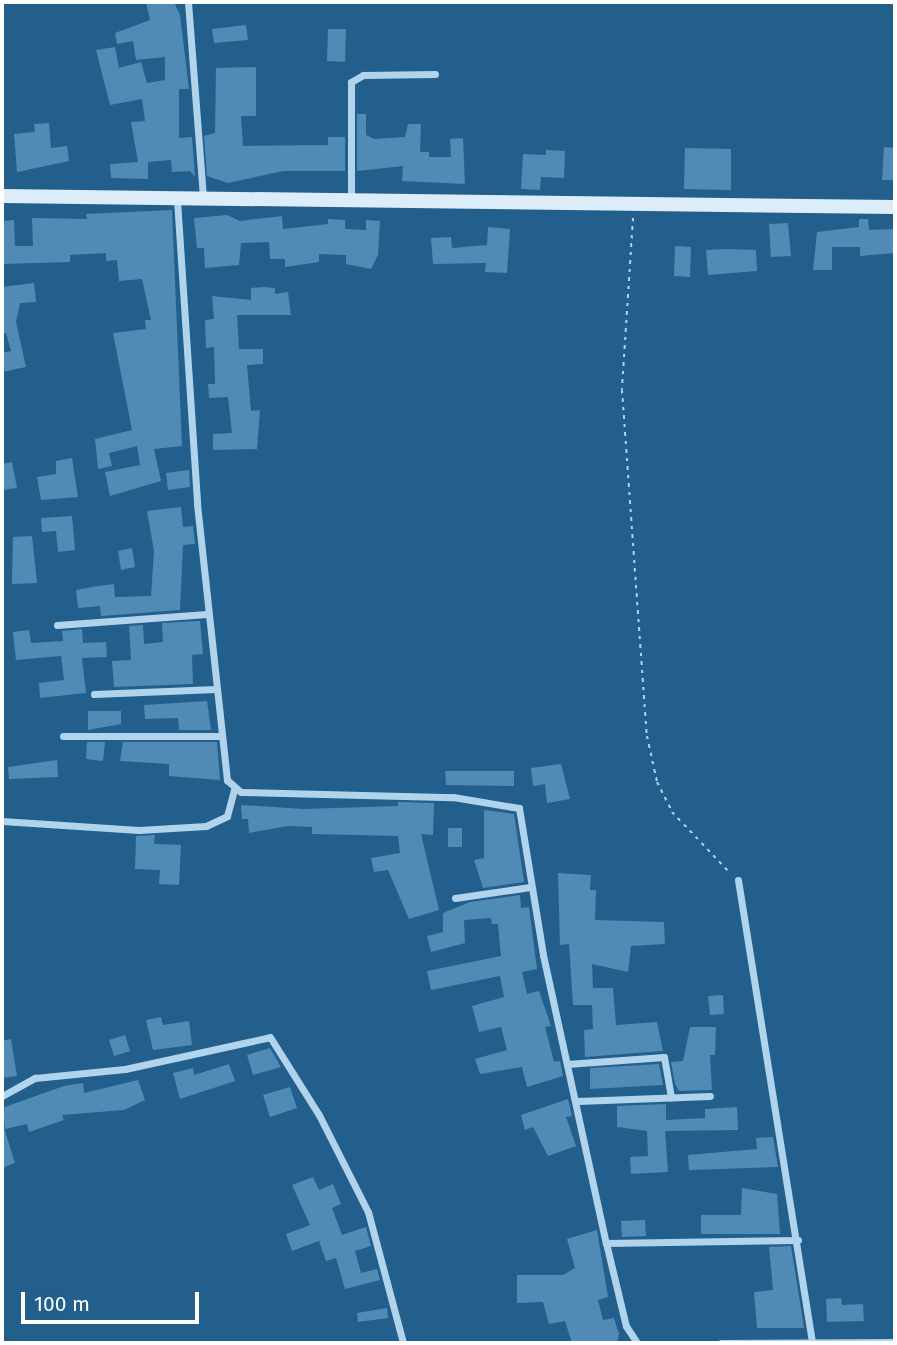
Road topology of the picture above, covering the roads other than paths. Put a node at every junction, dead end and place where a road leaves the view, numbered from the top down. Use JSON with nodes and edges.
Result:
{"nodes":[{"id":1,"x":188,"y":2,"type":"edge"},
{"id":2,"x":435,"y":74,"type":"dead end"},
{"id":3,"x":2,"y":196,"type":"edge"},
{"id":4,"x":177,"y":200,"type":"junction"},
{"id":5,"x":204,"y":200,"type":"junction"},
{"id":6,"x":351,"y":202,"type":"junction"},
{"id":7,"x":895,"y":207,"type":"edge"},
{"id":8,"x":207,"y":614,"type":"junction"},
{"id":9,"x":57,"y":625,"type":"dead end"},
{"id":10,"x":216,"y":688,"type":"junction"},
{"id":11,"x":94,"y":694,"type":"dead end"},
{"id":12,"x":63,"y":736,"type":"dead end"},
{"id":13,"x":222,"y":736,"type":"junction"},
{"id":14,"x":234,"y":790,"type":"junction"},
{"id":15,"x":2,"y":821,"type":"edge"},
{"id":16,"x":738,"y":880,"type":"road end"},
{"id":17,"x":530,"y":887,"type":"junction"},
{"id":18,"x":455,"y":898,"type":"dead end"},
{"id":19,"x":567,"y":1064,"type":"junction"},
{"id":20,"x":2,"y":1096,"type":"edge"},
{"id":21,"x":710,"y":1096,"type":"dead end"},
{"id":22,"x":671,"y":1097,"type":"junction"},
{"id":23,"x":578,"y":1101,"type":"junction"},
{"id":24,"x":798,"y":1240,"type":"junction"},
{"id":25,"x":606,"y":1243,"type":"junction"},
{"id":26,"x":812,"y":1341,"type":"junction"},
{"id":27,"x":895,"y":1342,"type":"edge"},
{"id":28,"x":402,"y":1343,"type":"edge"},
{"id":29,"x":636,"y":1343,"type":"edge"},
{"id":30,"x":721,"y":1343,"type":"edge"}],
"edges":[{"from":1,"to":5,"type":"street"},
{"from":2,"to":6,"type":"street"},
{"from":3,"to":4,"type":"main road"},
{"from":4,"to":5,"type":"main road"},
{"from":4,"to":8,"type":"street"},
{"from":5,"to":6,"type":"main road"},
{"from":6,"to":7,"type":"main road"},
{"from":8,"to":9,"type":"street"},
{"from":8,"to":10,"type":"street"},
{"from":10,"to":11,"type":"street"},
{"from":10,"to":13,"type":"street"},
{"from":12,"to":13,"type":"street"},
{"from":13,"to":14,"type":"street"},
{"from":14,"to":15,"type":"street"},
{"from":14,"to":17,"type":"street"},
{"from":16,"to":24,"type":"street"},
{"from":17,"to":18,"type":"street"},
{"from":17,"to":19,"type":"street"},
{"from":19,"to":22,"type":"street"},
{"from":19,"to":23,"type":"street"},
{"from":20,"to":28,"type":"street"},
{"from":21,"to":22,"type":"street"},
{"from":22,"to":23,"type":"street"},
{"from":23,"to":25,"type":"street"},
{"from":24,"to":25,"type":"street"},
{"from":24,"to":26,"type":"street"},
{"from":25,"to":29,"type":"street"},
{"from":26,"to":27,"type":"street"},
{"from":26,"to":30,"type":"street"}]}
